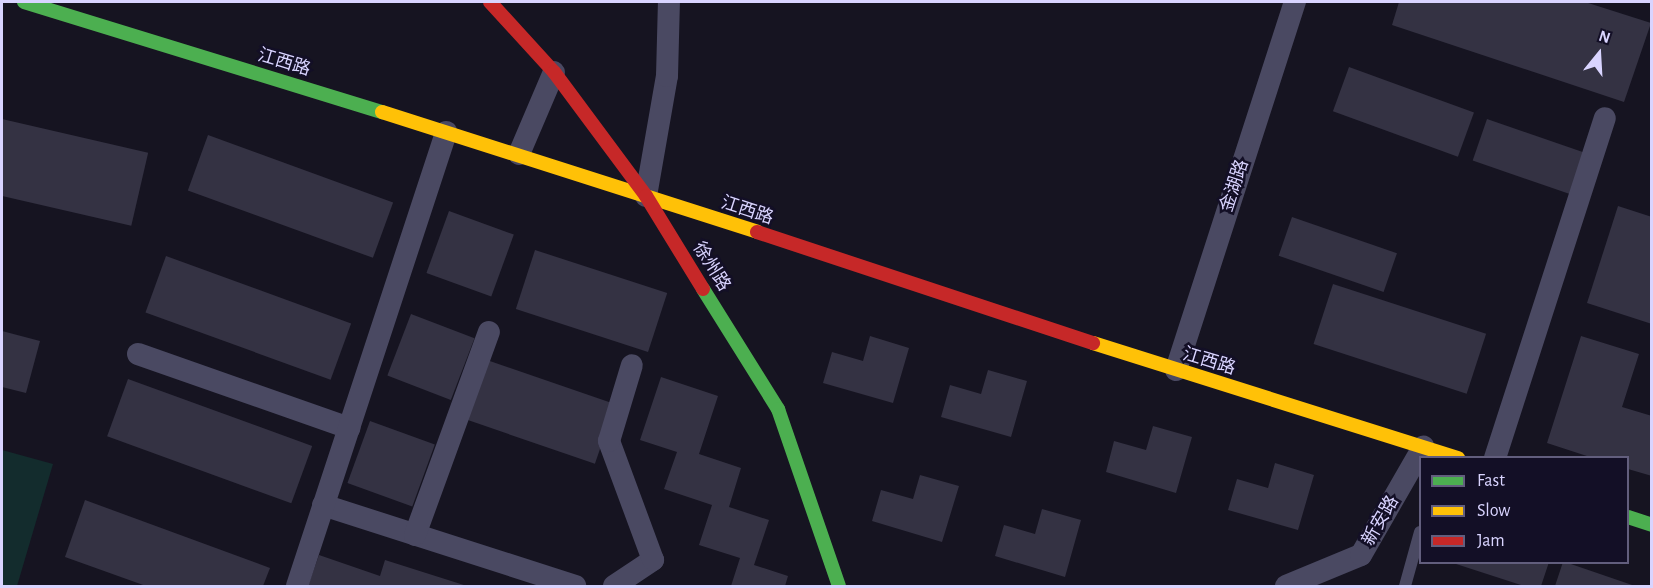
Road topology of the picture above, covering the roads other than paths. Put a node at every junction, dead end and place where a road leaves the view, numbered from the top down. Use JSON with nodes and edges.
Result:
{"nodes":[{"id":1,"x":24,"y":2,"type":"edge"},
{"id":2,"x":490,"y":2,"type":"edge"},
{"id":3,"x":669,"y":2,"type":"edge"},
{"id":4,"x":1295,"y":2,"type":"edge"},
{"id":5,"x":554,"y":72,"type":"junction"},
{"id":6,"x":1605,"y":118,"type":"dead end"},
{"id":7,"x":446,"y":132,"type":"junction"},
{"id":8,"x":519,"y":154,"type":"junction"},
{"id":9,"x":646,"y":196,"type":"junction"},
{"id":10,"x":489,"y":332,"type":"dead end"},
{"id":11,"x":138,"y":354,"type":"dead end"},
{"id":12,"x":632,"y":365,"type":"dead end"},
{"id":13,"x":1176,"y":370,"type":"junction"},
{"id":14,"x":349,"y":428,"type":"junction"},
{"id":15,"x":1436,"y":452,"type":"edge"},
{"id":16,"x":1451,"y":456,"type":"edge"},
{"id":17,"x":1496,"y":456,"type":"edge"},
{"id":18,"x":1419,"y":475,"type":"edge"},
{"id":19,"x":324,"y":505,"type":"junction"},
{"id":20,"x":1629,"y":517,"type":"edge"},
{"id":21,"x":1652,"y":525,"type":"edge"},
{"id":22,"x":415,"y":535,"type":"junction"},
{"id":23,"x":1419,"y":536,"type":"edge"},
{"id":24,"x":297,"y":586,"type":"edge"},
{"id":25,"x":575,"y":586,"type":"edge"},
{"id":26,"x":614,"y":586,"type":"edge"},
{"id":27,"x":839,"y":586,"type":"edge"},
{"id":28,"x":1286,"y":586,"type":"edge"},
{"id":29,"x":1405,"y":586,"type":"edge"}],
"edges":[{"from":1,"to":7,"type":"main road","name":"江西路"},
{"from":2,"to":5,"type":"main road","name":"徐州路"},
{"from":3,"to":9,"type":"street"},
{"from":4,"to":13,"type":"street","name":"金湖路"},
{"from":5,"to":8,"type":"street"},
{"from":5,"to":9,"type":"main road","name":"徐州路"},
{"from":6,"to":17,"type":"street"},
{"from":7,"to":8,"type":"main road","name":"江西路"},
{"from":7,"to":14,"type":"street"},
{"from":8,"to":9,"type":"main road","name":"江西路"},
{"from":9,"to":13,"type":"main road","name":"江西路"},
{"from":9,"to":27,"type":"main road","name":"徐州路"},
{"from":10,"to":22,"type":"street"},
{"from":11,"to":14,"type":"street"},
{"from":12,"to":26,"type":"street"},
{"from":13,"to":15,"type":"main road","name":"江西路"},
{"from":14,"to":19,"type":"street"},
{"from":15,"to":16,"type":"main road","name":"江西路"},
{"from":18,"to":28,"type":"street","name":"新安路"},
{"from":19,"to":22,"type":"street"},
{"from":19,"to":24,"type":"street"},
{"from":20,"to":21,"type":"main road"},
{"from":22,"to":25,"type":"street"},
{"from":23,"to":29,"type":"lane"}]}
